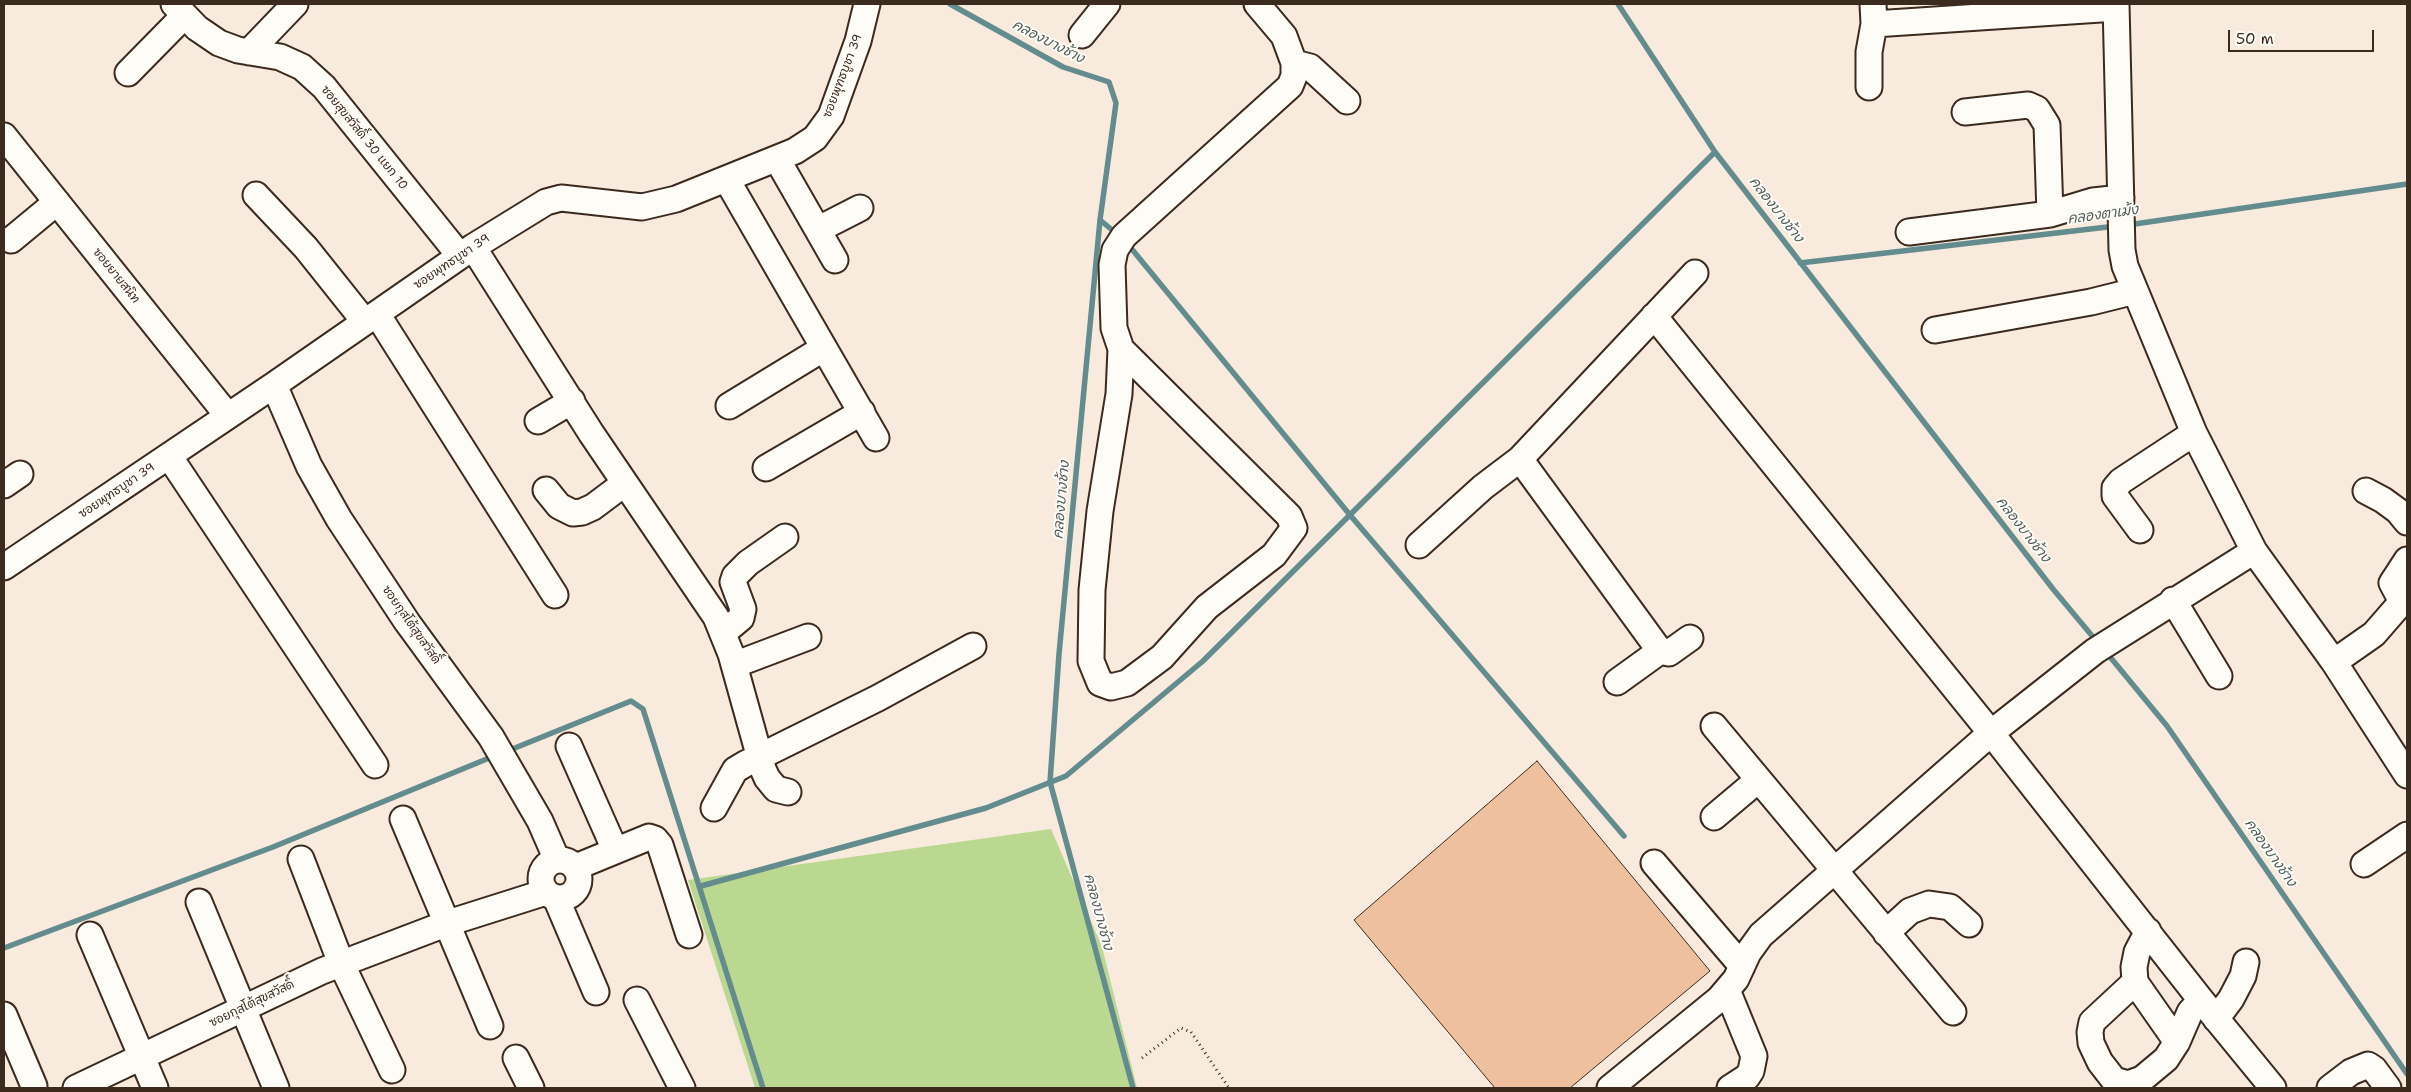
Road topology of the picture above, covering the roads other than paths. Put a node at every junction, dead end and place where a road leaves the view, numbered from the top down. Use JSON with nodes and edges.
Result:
{"nodes":[{"id":1,"x":295,"y":4,"type":"edge"},
{"id":2,"x":867,"y":4,"type":"edge"},
{"id":3,"x":1108,"y":4,"type":"edge"},
{"id":4,"x":1257,"y":4,"type":"edge"},
{"id":5,"x":2116,"y":6,"type":"edge"},
{"id":6,"x":179,"y":10,"type":"edge"},
{"id":7,"x":1874,"y":14,"type":"edge"},
{"id":8,"x":1082,"y":35,"type":"dead end"},
{"id":9,"x":249,"y":52,"type":"junction"},
{"id":10,"x":1294,"y":63,"type":"junction"},
{"id":11,"x":128,"y":73,"type":"dead end"},
{"id":12,"x":1869,"y":87,"type":"dead end"},
{"id":13,"x":1347,"y":101,"type":"dead end"},
{"id":14,"x":1965,"y":112,"type":"dead end"},
{"id":15,"x":4,"y":136,"type":"edge"},
{"id":16,"x":777,"y":159,"type":"junction"},
{"id":17,"x":727,"y":180,"type":"junction"},
{"id":18,"x":256,"y":195,"type":"dead end"},
{"id":19,"x":57,"y":202,"type":"junction"},
{"id":20,"x":860,"y":208,"type":"dead end"},
{"id":21,"x":2121,"y":208,"type":"junction"},
{"id":22,"x":2050,"y":214,"type":"junction"},
{"id":23,"x":819,"y":229,"type":"junction"},
{"id":24,"x":1909,"y":232,"type":"dead end"},
{"id":25,"x":12,"y":240,"type":"dead end"},
{"id":26,"x":466,"y":252,"type":"junction"},
{"id":27,"x":835,"y":260,"type":"dead end"},
{"id":28,"x":1695,"y":273,"type":"dead end"},
{"id":29,"x":2135,"y":291,"type":"junction"},
{"id":30,"x":1654,"y":316,"type":"junction"},
{"id":31,"x":371,"y":318,"type":"junction"},
{"id":32,"x":1935,"y":330,"type":"dead end"},
{"id":33,"x":824,"y":348,"type":"junction"},
{"id":34,"x":1120,"y":349,"type":"junction"},
{"id":35,"x":274,"y":386,"type":"junction"},
{"id":36,"x":572,"y":401,"type":"junction"},
{"id":37,"x":729,"y":406,"type":"dead end"},
{"id":38,"x":862,"y":412,"type":"junction"},
{"id":39,"x":228,"y":416,"type":"junction"},
{"id":40,"x":538,"y":421,"type":"dead end"},
{"id":41,"x":2194,"y":433,"type":"junction"},
{"id":42,"x":876,"y":438,"type":"dead end"},
{"id":43,"x":169,"y":456,"type":"junction"},
{"id":44,"x":1520,"y":459,"type":"junction"},
{"id":45,"x":766,"y":468,"type":"dead end"},
{"id":46,"x":625,"y":483,"type":"junction"},
{"id":47,"x":546,"y":490,"type":"dead end"},
{"id":48,"x":2366,"y":491,"type":"dead end"},
{"id":49,"x":2407,"y":522,"type":"edge"},
{"id":50,"x":2140,"y":530,"type":"dead end"},
{"id":51,"x":786,"y":537,"type":"dead end"},
{"id":52,"x":1419,"y":545,"type":"dead end"},
{"id":53,"x":2254,"y":551,"type":"junction"},
{"id":54,"x":2407,"y":560,"type":"edge"},
{"id":55,"x":6,"y":562,"type":"edge"},
{"id":56,"x":556,"y":595,"type":"dead end"},
{"id":57,"x":2406,"y":597,"type":"edge"},
{"id":58,"x":2173,"y":600,"type":"junction"},
{"id":59,"x":723,"y":633,"type":"junction"},
{"id":60,"x":808,"y":637,"type":"dead end"},
{"id":61,"x":1690,"y":638,"type":"dead end"},
{"id":62,"x":974,"y":646,"type":"dead end"},
{"id":63,"x":1660,"y":651,"type":"junction"},
{"id":64,"x":2334,"y":662,"type":"junction"},
{"id":65,"x":734,"y":665,"type":"junction"},
{"id":66,"x":2219,"y":676,"type":"dead end"},
{"id":67,"x":1617,"y":682,"type":"dead end"},
{"id":68,"x":1714,"y":726,"type":"dead end"},
{"id":69,"x":1991,"y":733,"type":"junction"},
{"id":70,"x":569,"y":746,"type":"dead end"},
{"id":71,"x":759,"y":756,"type":"junction"},
{"id":72,"x":375,"y":765,"type":"dead end"},
{"id":73,"x":2407,"y":775,"type":"edge"},
{"id":74,"x":1758,"y":780,"type":"junction"},
{"id":75,"x":788,"y":792,"type":"dead end"},
{"id":76,"x":714,"y":808,"type":"dead end"},
{"id":77,"x":1714,"y":817,"type":"dead end"},
{"id":78,"x":403,"y":819,"type":"dead end"},
{"id":79,"x":2407,"y":835,"type":"edge"},
{"id":80,"x":615,"y":850,"type":"junction"},
{"id":81,"x":301,"y":859,"type":"dead end"},
{"id":82,"x":1654,"y":863,"type":"dead end"},
{"id":83,"x":566,"y":864,"type":"junction"},
{"id":84,"x":2364,"y":864,"type":"dead end"},
{"id":85,"x":1833,"y":871,"type":"junction"},
{"id":86,"x":551,"y":895,"type":"junction"},
{"id":87,"x":199,"y":902,"type":"dead end"},
{"id":88,"x":448,"y":923,"type":"junction"},
{"id":89,"x":1969,"y":924,"type":"dead end"},
{"id":90,"x":2148,"y":931,"type":"junction"},
{"id":91,"x":1886,"y":933,"type":"junction"},
{"id":92,"x":90,"y":935,"type":"dead end"},
{"id":93,"x":689,"y":935,"type":"dead end"},
{"id":94,"x":2246,"y":962,"type":"dead end"},
{"id":95,"x":342,"y":963,"type":"junction"},
{"id":96,"x":1742,"y":966,"type":"junction"},
{"id":97,"x":2135,"y":982,"type":"junction"},
{"id":98,"x":1727,"y":990,"type":"junction"},
{"id":99,"x":596,"y":992,"type":"dead end"},
{"id":100,"x":636,"y":1000,"type":"dead end"},
{"id":101,"x":242,"y":1008,"type":"junction"},
{"id":102,"x":2208,"y":1009,"type":"junction"},
{"id":103,"x":1953,"y":1012,"type":"dead end"},
{"id":104,"x":4,"y":1015,"type":"edge"},
{"id":105,"x":490,"y":1026,"type":"dead end"},
{"id":106,"x":2178,"y":1042,"type":"junction"},
{"id":107,"x":143,"y":1058,"type":"junction"},
{"id":108,"x":516,"y":1058,"type":"dead end"},
{"id":109,"x":392,"y":1070,"type":"dead end"},
{"id":110,"x":40,"y":1088,"type":"edge"},
{"id":111,"x":76,"y":1088,"type":"edge"},
{"id":112,"x":155,"y":1088,"type":"edge"},
{"id":113,"x":276,"y":1088,"type":"edge"},
{"id":114,"x":531,"y":1088,"type":"edge"},
{"id":115,"x":682,"y":1088,"type":"edge"},
{"id":116,"x":1610,"y":1088,"type":"edge"},
{"id":117,"x":1730,"y":1088,"type":"edge"},
{"id":118,"x":2273,"y":1088,"type":"edge"},
{"id":119,"x":2330,"y":1088,"type":"edge"},
{"id":120,"x":2388,"y":1088,"type":"edge"}],
"edges":[{"from":1,"to":9,"type":"street"},
{"from":2,"to":16,"type":"street","name":"ซอยพุทธบูชา 39"},
{"from":3,"to":8,"type":"street"},
{"from":4,"to":10,"type":"street"},
{"from":5,"to":7,"type":"street"},
{"from":5,"to":21,"type":"street"},
{"from":6,"to":9,"type":"street","name":"ซอยสุขสวัสดิ์ 30 แยก 10"},
{"from":6,"to":11,"type":"street"},
{"from":7,"to":12,"type":"street"},
{"from":9,"to":26,"type":"street","name":"ซอยสุขสวัสดิ์ 30 แยก 10"},
{"from":10,"to":13,"type":"street"},
{"from":10,"to":34,"type":"street"},
{"from":14,"to":22,"type":"street"},
{"from":15,"to":19,"type":"street","name":"ซอยยายสนิท"},
{"from":16,"to":17,"type":"street","name":"ซอยพุทธบูชา 39"},
{"from":16,"to":23,"type":"street"},
{"from":17,"to":26,"type":"street","name":"ซอยพุทธบูชา 39"},
{"from":17,"to":33,"type":"street"},
{"from":18,"to":31,"type":"street"},
{"from":19,"to":25,"type":"street"},
{"from":19,"to":39,"type":"street","name":"ซอยยายสนิท"},
{"from":20,"to":23,"type":"street"},
{"from":21,"to":22,"type":"street"},
{"from":21,"to":29,"type":"street"},
{"from":22,"to":24,"type":"street"},
{"from":23,"to":27,"type":"street"},
{"from":26,"to":31,"type":"street","name":"ซอยพุทธบูชา 39"},
{"from":26,"to":36,"type":"street","name":"ซอยสุขสวัสดิ์ 30 แยก 10"},
{"from":28,"to":30,"type":"street"},
{"from":29,"to":32,"type":"street"},
{"from":29,"to":41,"type":"street"},
{"from":30,"to":44,"type":"street"},
{"from":30,"to":69,"type":"street"},
{"from":31,"to":35,"type":"street","name":"ซอยพุทธบูชา 39"},
{"from":31,"to":56,"type":"street"},
{"from":33,"to":37,"type":"street"},
{"from":33,"to":38,"type":"street"},
{"from":34,"to":34,"type":"street"},
{"from":35,"to":39,"type":"street","name":"ซอยพุทธบูชา 39"},
{"from":35,"to":83,"type":"street","name":"ซอยกุสโต้สุขสวัสดิ์"},
{"from":36,"to":40,"type":"street"},
{"from":36,"to":46,"type":"street","name":"ซอยสุขสวัสดิ์ 30 แยก 10"},
{"from":38,"to":42,"type":"street"},
{"from":38,"to":45,"type":"street"},
{"from":39,"to":43,"type":"street","name":"ซอยพุทธบูชา 39"},
{"from":41,"to":50,"type":"street"},
{"from":41,"to":53,"type":"street"},
{"from":43,"to":55,"type":"street","name":"ซอยพุทธบูชา 39"},
{"from":43,"to":72,"type":"street"},
{"from":44,"to":52,"type":"street"},
{"from":44,"to":63,"type":"street"},
{"from":46,"to":47,"type":"street"},
{"from":46,"to":59,"type":"street","name":"ซอยสุขสวัสดิ์ 30 แยก 10"},
{"from":48,"to":49,"type":"street"},
{"from":51,"to":59,"type":"street"},
{"from":53,"to":58,"type":"street"},
{"from":53,"to":64,"type":"street"},
{"from":54,"to":57,"type":"street"},
{"from":57,"to":64,"type":"street"},
{"from":58,"to":66,"type":"street"},
{"from":58,"to":69,"type":"street"},
{"from":59,"to":65,"type":"street","name":"ซอยสุขสวัสดิ์ 30 แยก 10"},
{"from":60,"to":65,"type":"street"},
{"from":61,"to":63,"type":"street"},
{"from":62,"to":71,"type":"street"},
{"from":63,"to":67,"type":"street"},
{"from":64,"to":73,"type":"street"},
{"from":65,"to":71,"type":"street","name":"ซอยสุขสวัสดิ์ 30 แยก 10"},
{"from":68,"to":74,"type":"street"},
{"from":69,"to":85,"type":"street"},
{"from":69,"to":90,"type":"street"},
{"from":70,"to":80,"type":"street"},
{"from":71,"to":75,"type":"street","name":"ซอยสุขสวัสดิ์ 30 แยก 10"},
{"from":71,"to":76,"type":"street"},
{"from":74,"to":77,"type":"street"},
{"from":74,"to":85,"type":"street"},
{"from":78,"to":88,"type":"street"},
{"from":79,"to":84,"type":"street"},
{"from":80,"to":83,"type":"street"},
{"from":80,"to":93,"type":"street"},
{"from":81,"to":95,"type":"street"},
{"from":82,"to":96,"type":"street"},
{"from":83,"to":86,"type":"street","name":"ซอยกุสโต้สุขสวัสดิ์"},
{"from":85,"to":91,"type":"street"},
{"from":85,"to":96,"type":"street"},
{"from":86,"to":88,"type":"street","name":"ซอยกุสโต้สุขสวัสดิ์"},
{"from":86,"to":99,"type":"street"},
{"from":87,"to":101,"type":"street"},
{"from":88,"to":95,"type":"street","name":"ซอยกุสโต้สุขสวัสดิ์"},
{"from":88,"to":105,"type":"street"},
{"from":89,"to":91,"type":"street"},
{"from":90,"to":97,"type":"street"},
{"from":90,"to":102,"type":"street"},
{"from":91,"to":103,"type":"street"},
{"from":92,"to":107,"type":"street"},
{"from":94,"to":102,"type":"street"},
{"from":95,"to":101,"type":"street","name":"ซอยกุสโต้สุขสวัสดิ์"},
{"from":95,"to":109,"type":"street"},
{"from":96,"to":98,"type":"street"},
{"from":97,"to":106,"type":"street"},
{"from":97,"to":106,"type":"street"},
{"from":98,"to":116,"type":"street"},
{"from":98,"to":117,"type":"street"},
{"from":100,"to":115,"type":"street"},
{"from":101,"to":107,"type":"street","name":"ซอยกุสโต้สุขสวัสดิ์"},
{"from":101,"to":113,"type":"street"},
{"from":102,"to":106,"type":"street"},
{"from":102,"to":118,"type":"street"},
{"from":104,"to":110,"type":"street"},
{"from":107,"to":111,"type":"street","name":"ซอยกุสโต้สุขสวัสดิ์"},
{"from":107,"to":112,"type":"street"},
{"from":108,"to":114,"type":"street"},
{"from":119,"to":120,"type":"street"}]}
